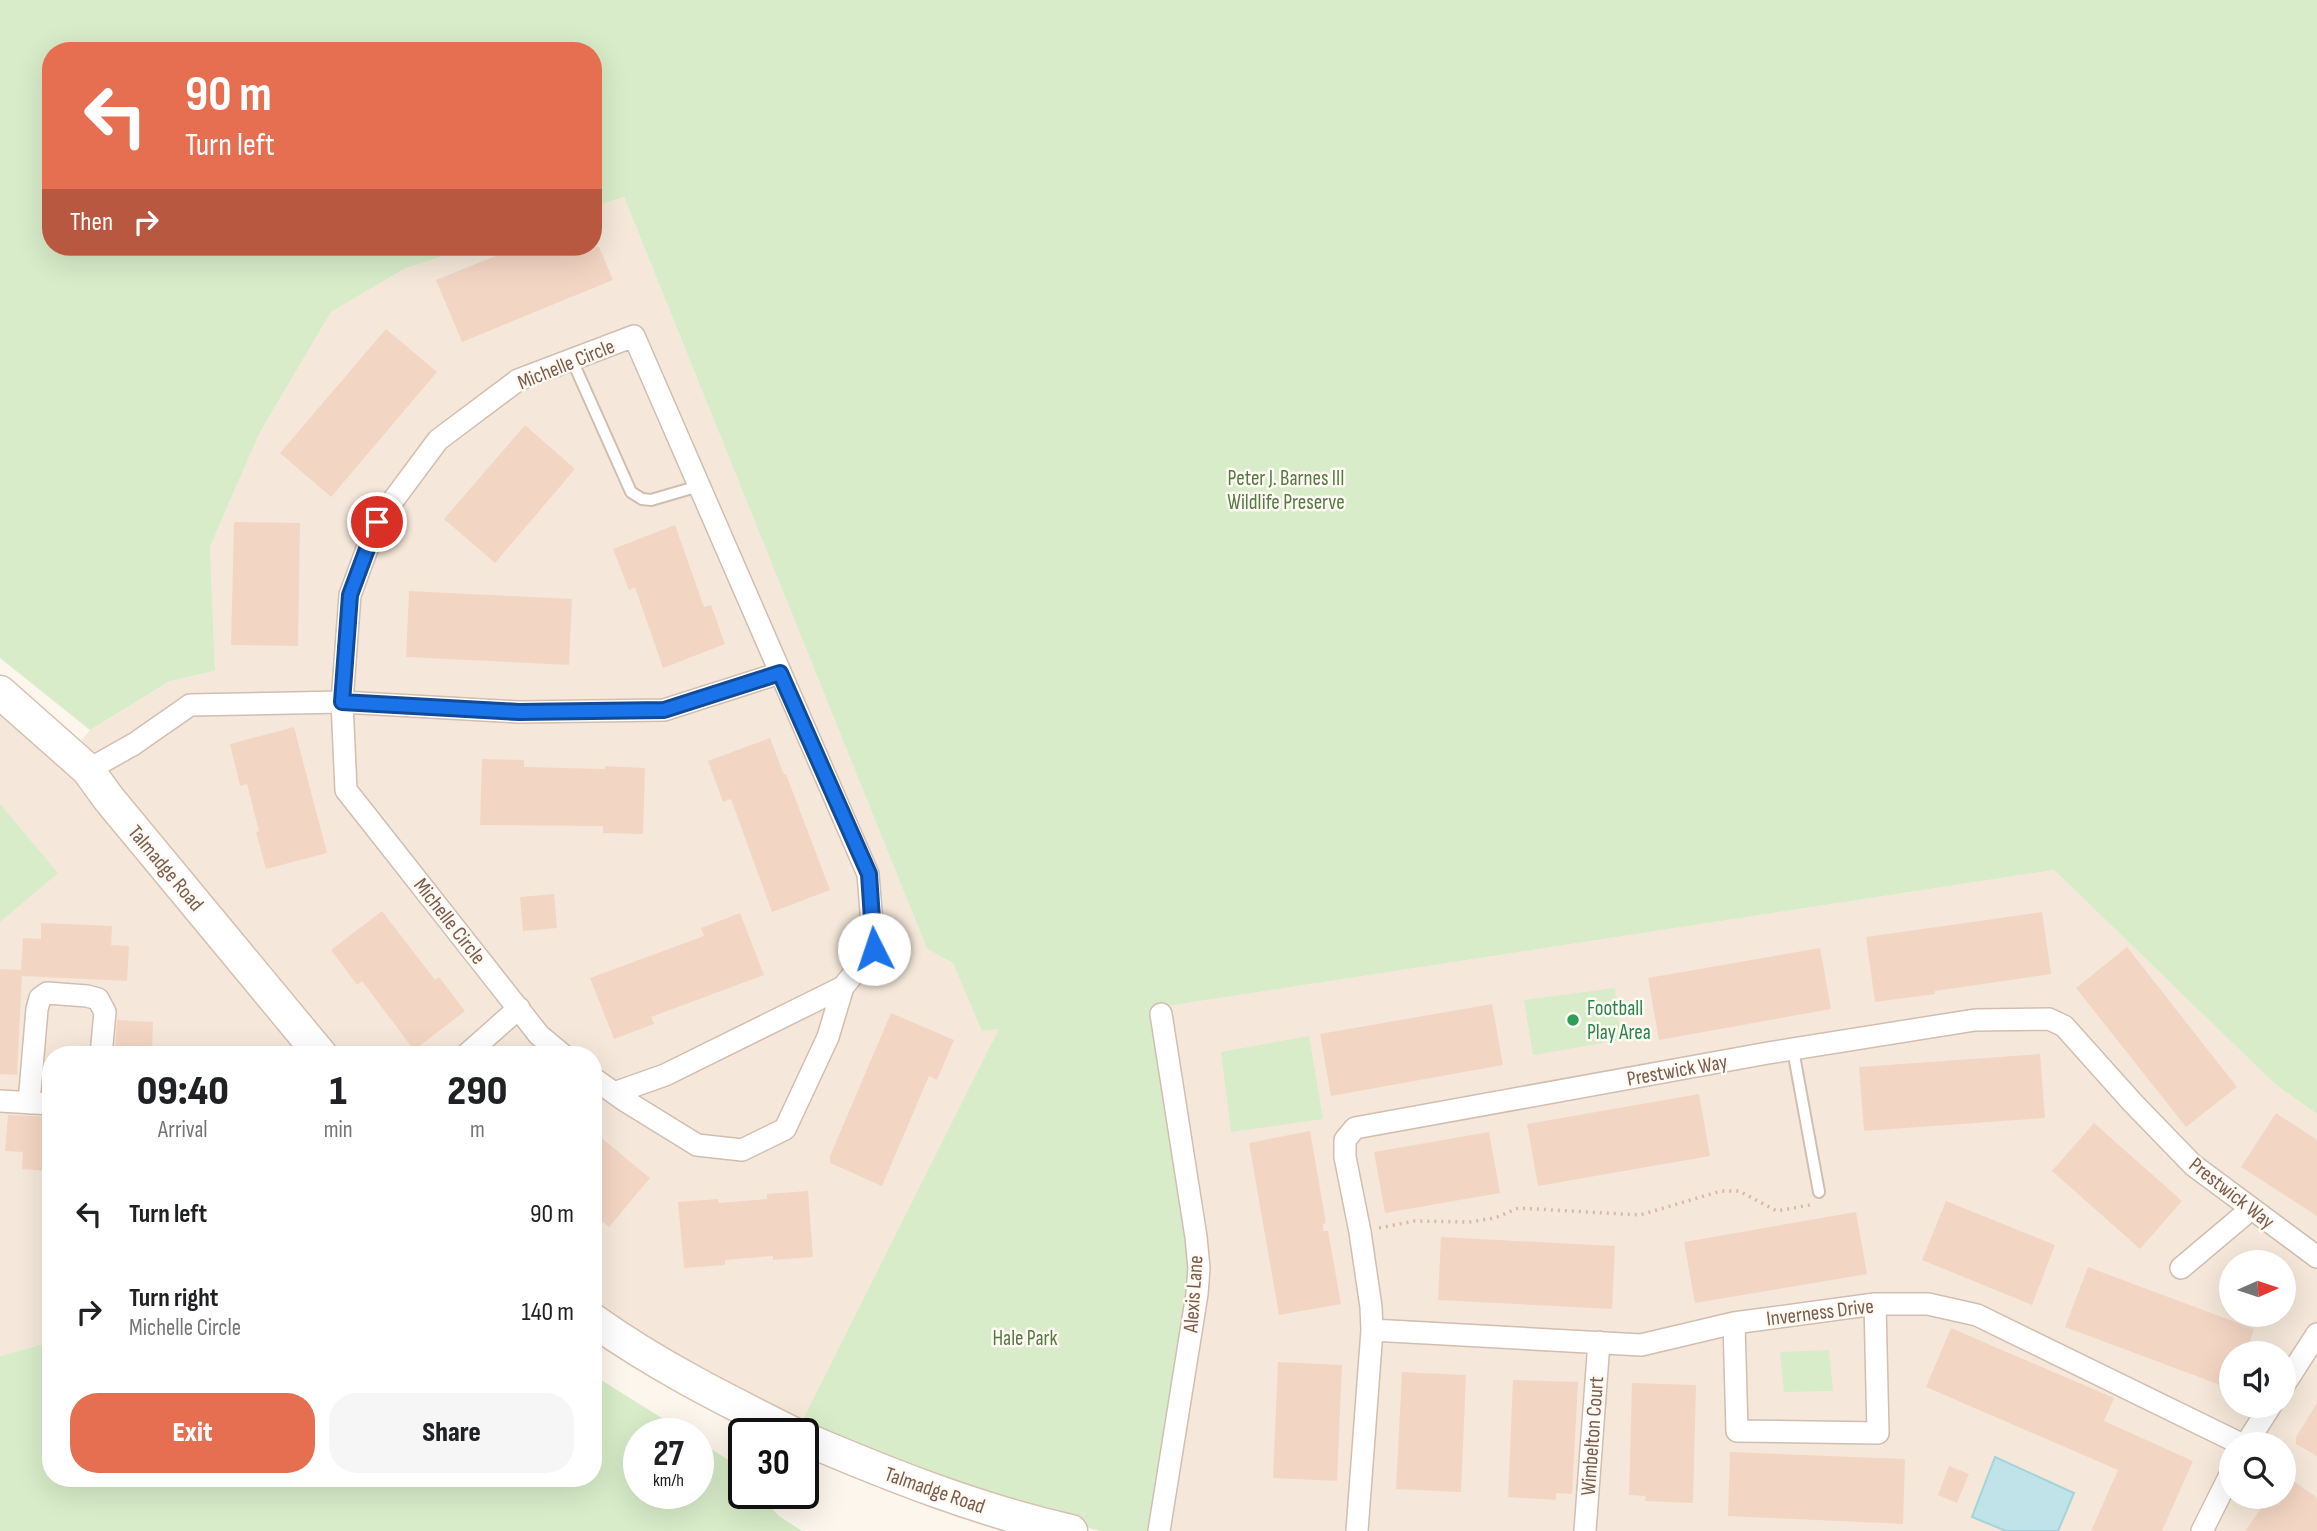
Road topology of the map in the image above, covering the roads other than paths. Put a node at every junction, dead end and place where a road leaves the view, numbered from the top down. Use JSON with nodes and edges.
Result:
{"nodes":[{"id":1,"x":572,"y":360,"type":"junction"},
{"id":2,"x":699,"y":486,"type":"junction"},
{"id":3,"x":780,"y":673,"type":"junction"},
{"id":4,"x":0,"y":692,"type":"edge"},
{"id":5,"x":342,"y":702,"type":"junction"},
{"id":6,"x":88,"y":770,"type":"junction"},
{"id":7,"x":843,"y":987,"type":"junction"},
{"id":8,"x":519,"y":1008,"type":"junction"},
{"id":9,"x":1161,"y":1014,"type":"dead end"},
{"id":10,"x":102,"y":1046,"type":"edge"},
{"id":11,"x":314,"y":1046,"type":"edge"},
{"id":12,"x":476,"y":1046,"type":"edge"},
{"id":13,"x":552,"y":1046,"type":"edge"},
{"id":14,"x":1793,"y":1050,"type":"junction"},
{"id":15,"x":602,"y":1084,"type":"edge"},
{"id":16,"x":614,"y":1093,"type":"junction"},
{"id":17,"x":0,"y":1101,"type":"edge"},
{"id":18,"x":29,"y":1103,"type":"junction"},
{"id":19,"x":42,"y":1104,"type":"edge"},
{"id":20,"x":1819,"y":1192,"type":"road end"},
{"id":21,"x":2250,"y":1209,"type":"junction"},
{"id":22,"x":2317,"y":1257,"type":"edge"},
{"id":23,"x":2181,"y":1268,"type":"dead end"},
{"id":24,"x":1875,"y":1304,"type":"junction"},
{"id":25,"x":1734,"y":1323,"type":"junction"},
{"id":26,"x":602,"y":1326,"type":"edge"},
{"id":27,"x":1372,"y":1330,"type":"junction"},
{"id":28,"x":2317,"y":1335,"type":"edge"},
{"id":29,"x":1599,"y":1342,"type":"junction"},
{"id":30,"x":2296,"y":1367,"type":"edge"},
{"id":31,"x":762,"y":1418,"type":"edge"},
{"id":32,"x":2219,"y":1432,"type":"edge"},
{"id":33,"x":819,"y":1445,"type":"edge"},
{"id":34,"x":2219,"y":1498,"type":"edge"},
{"id":35,"x":1071,"y":1531,"type":"edge"},
{"id":36,"x":1159,"y":1531,"type":"edge"},
{"id":37,"x":1357,"y":1531,"type":"edge"},
{"id":38,"x":1585,"y":1531,"type":"edge"},
{"id":39,"x":2203,"y":1531,"type":"edge"}],
"edges":[{"from":1,"to":2,"type":"lane"},
{"from":1,"to":2,"type":"street","name":"Michelle Circle"},
{"from":1,"to":5,"type":"street","name":"Michelle Circle"},
{"from":2,"to":3,"type":"street","name":"Michelle Circle"},
{"from":3,"to":5,"type":"street"},
{"from":3,"to":7,"type":"street","name":"Michelle Circle"},
{"from":4,"to":6,"type":"street","name":"Talmadge Road"},
{"from":5,"to":6,"type":"street"},
{"from":5,"to":8,"type":"street","name":"Michelle Circle"},
{"from":6,"to":11,"type":"street","name":"Talmadge Road"},
{"from":7,"to":16,"type":"street","name":"Michelle Circle"},
{"from":7,"to":16,"type":"street","name":"Michelle Circle"},
{"from":8,"to":12,"type":"street"},
{"from":8,"to":13,"type":"street","name":"Michelle Circle"},
{"from":9,"to":36,"type":"street","name":"Alexis Lane"},
{"from":10,"to":18,"type":"street"},
{"from":14,"to":20,"type":"lane"},
{"from":14,"to":21,"type":"street","name":"Prestwick Way"},
{"from":14,"to":27,"type":"street","name":"Prestwick Way"},
{"from":15,"to":16,"type":"street","name":"Michelle Circle"},
{"from":17,"to":18,"type":"street"},
{"from":18,"to":19,"type":"street"},
{"from":21,"to":22,"type":"street","name":"Prestwick Way"},
{"from":21,"to":23,"type":"street"},
{"from":24,"to":25,"type":"street","name":"Inverness Drive"},
{"from":24,"to":25,"type":"street"},
{"from":24,"to":32,"type":"street","name":"Inverness Drive"},
{"from":25,"to":29,"type":"street","name":"Inverness Drive"},
{"from":26,"to":31,"type":"street"},
{"from":27,"to":29,"type":"street","name":"Inverness Drive"},
{"from":27,"to":37,"type":"street","name":"Prestwick Way"},
{"from":28,"to":30,"type":"street"},
{"from":29,"to":38,"type":"street","name":"Wimbelton Court"},
{"from":33,"to":35,"type":"street","name":"Talmadge Road"},
{"from":34,"to":39,"type":"street"}]}
